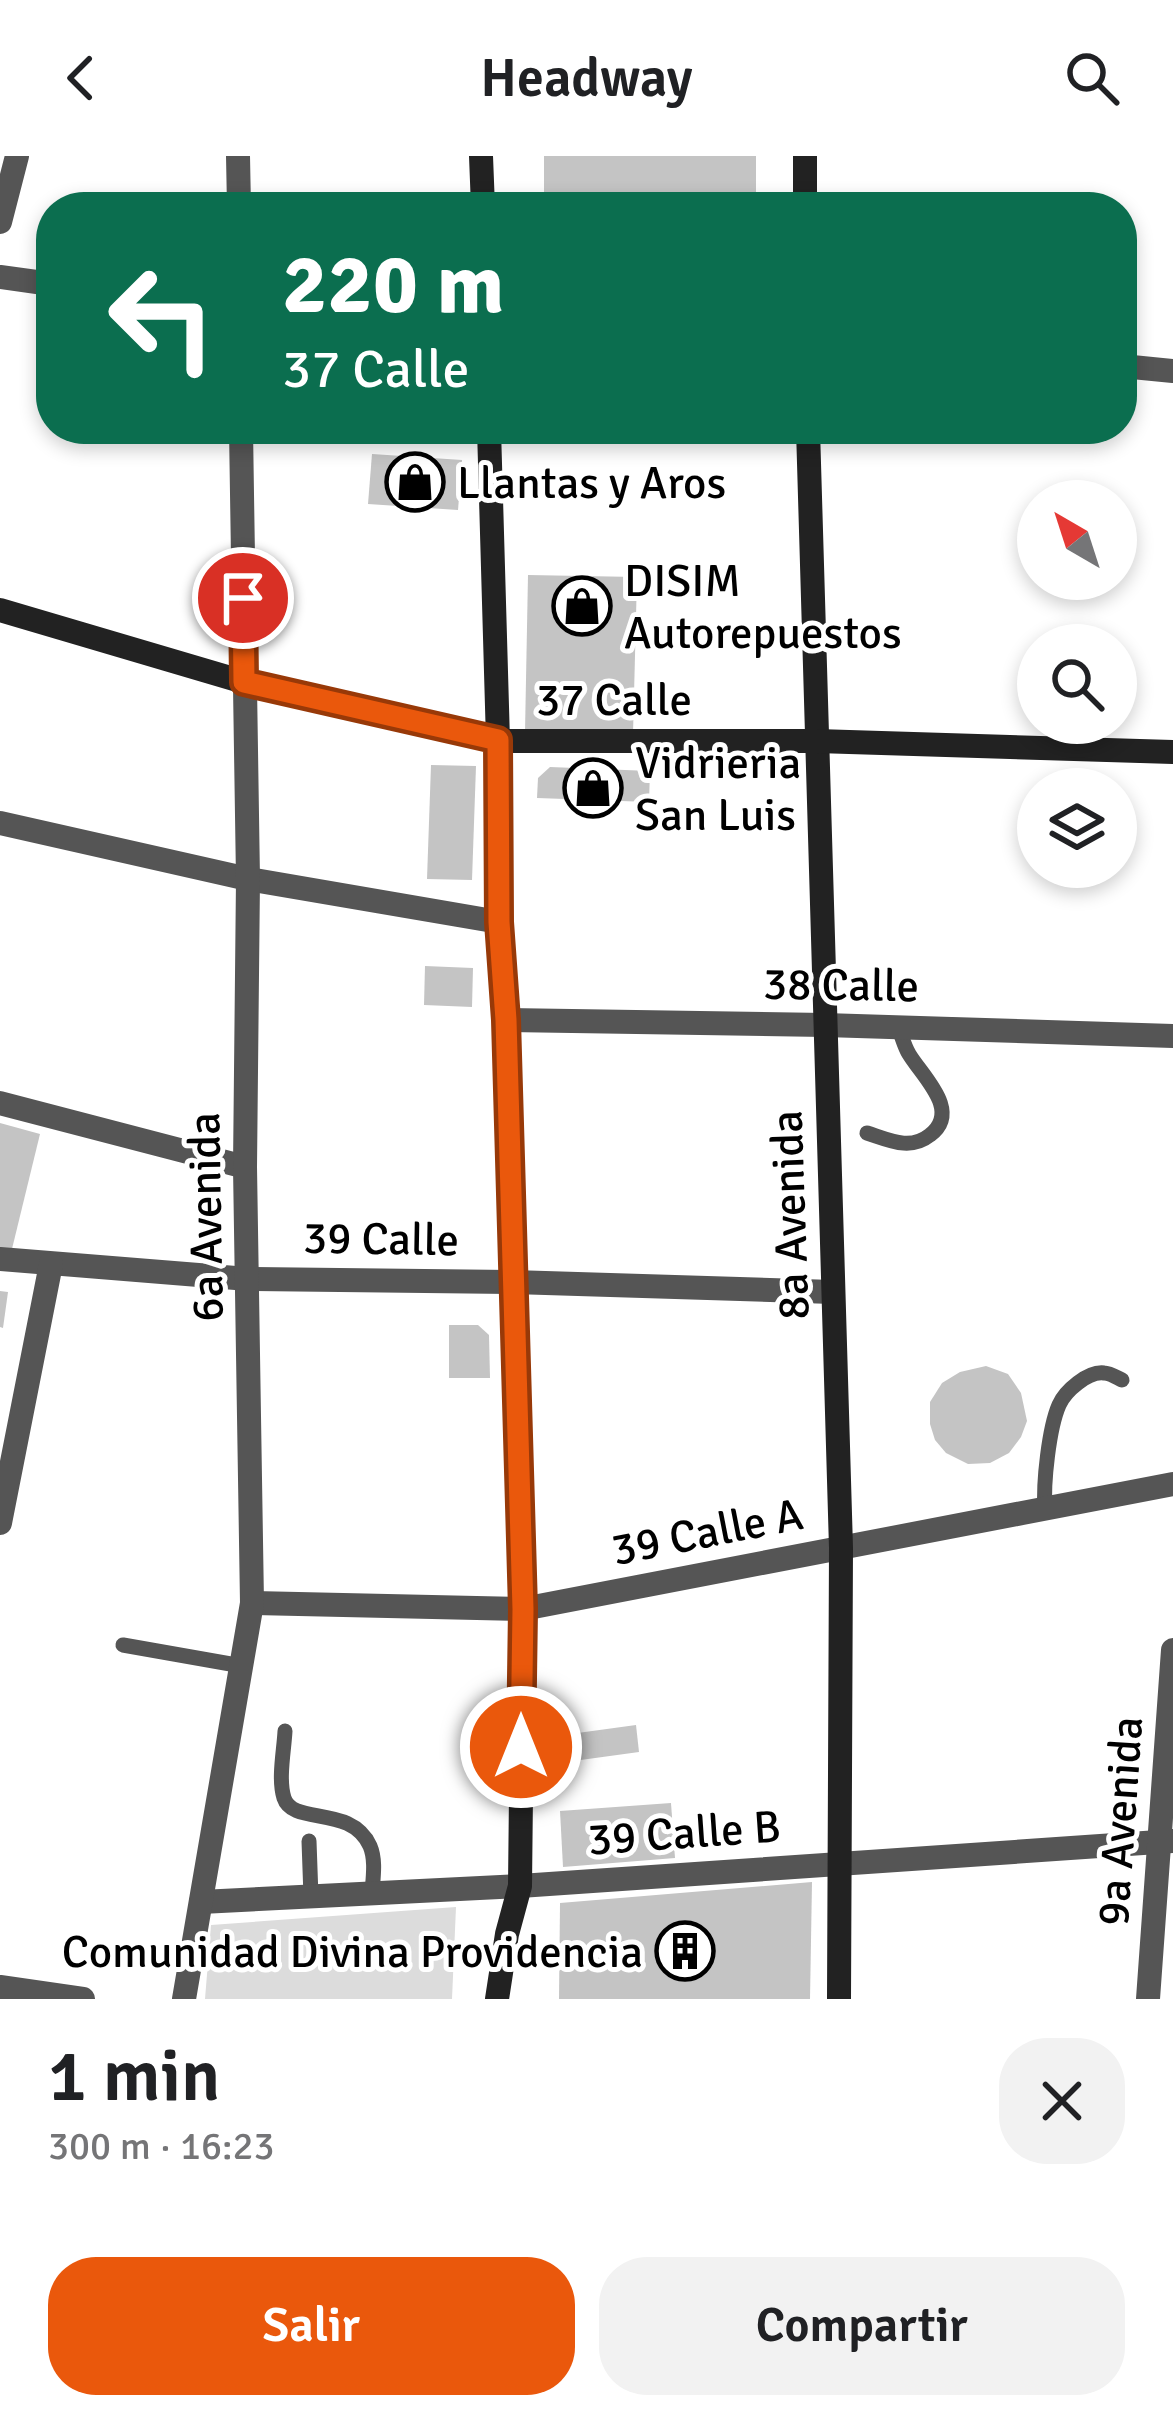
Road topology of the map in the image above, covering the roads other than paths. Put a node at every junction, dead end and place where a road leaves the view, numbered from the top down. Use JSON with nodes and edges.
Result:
{"nodes":[{"id":1,"x":17,"y":156,"type":"edge"},
{"id":2,"x":238,"y":156,"type":"edge"},
{"id":3,"x":481,"y":156,"type":"edge"},
{"id":4,"x":805,"y":156,"type":"edge"},
{"id":5,"x":238,"y":192,"type":"edge"},
{"id":6,"x":482,"y":192,"type":"edge"},
{"id":7,"x":805,"y":192,"type":"edge"},
{"id":8,"x":0,"y":222,"type":"edge"},
{"id":9,"x":0,"y":277,"type":"edge"},
{"id":10,"x":36,"y":282,"type":"edge"},
{"id":11,"x":1137,"y":367,"type":"edge"},
{"id":12,"x":1173,"y":371,"type":"edge"},
{"id":13,"x":241,"y":444,"type":"edge"},
{"id":14,"x":489,"y":444,"type":"edge"},
{"id":15,"x":808,"y":444,"type":"edge"},
{"id":16,"x":0,"y":610,"type":"edge"},
{"id":17,"x":244,"y":682,"type":"junction"},
{"id":18,"x":498,"y":740,"type":"junction"},
{"id":19,"x":818,"y":741,"type":"junction"},
{"id":20,"x":1173,"y":752,"type":"edge"},
{"id":21,"x":0,"y":823,"type":"edge"},
{"id":22,"x":248,"y":879,"type":"junction"},
{"id":23,"x":499,"y":922,"type":"junction"},
{"id":24,"x":506,"y":1020,"type":"junction"},
{"id":25,"x":826,"y":1025,"type":"junction"},
{"id":26,"x":898,"y":1028,"type":"junction"},
{"id":27,"x":1173,"y":1036,"type":"edge"},
{"id":28,"x":0,"y":1103,"type":"edge"},
{"id":29,"x":867,"y":1133,"type":"dead end"},
{"id":30,"x":245,"y":1167,"type":"junction"},
{"id":31,"x":0,"y":1259,"type":"edge"},
{"id":32,"x":51,"y":1264,"type":"junction"},
{"id":33,"x":248,"y":1279,"type":"junction"},
{"id":34,"x":513,"y":1282,"type":"junction"},
{"id":35,"x":833,"y":1292,"type":"junction"},
{"id":36,"x":1122,"y":1379,"type":"dead end"},
{"id":37,"x":1173,"y":1484,"type":"edge"},
{"id":38,"x":1045,"y":1509,"type":"junction"},
{"id":39,"x":0,"y":1523,"type":"edge"},
{"id":40,"x":841,"y":1548,"type":"junction"},
{"id":41,"x":252,"y":1603,"type":"junction"},
{"id":42,"x":523,"y":1609,"type":"junction"},
{"id":43,"x":123,"y":1645,"type":"dead end"},
{"id":44,"x":1173,"y":1650,"type":"edge"},
{"id":45,"x":242,"y":1666,"type":"junction"},
{"id":46,"x":285,"y":1731,"type":"dead end"},
{"id":47,"x":309,"y":1841,"type":"dead end"},
{"id":48,"x":1166,"y":1842,"type":"edge"},
{"id":49,"x":840,"y":1863,"type":"junction"},
{"id":50,"x":520,"y":1886,"type":"junction"},
{"id":51,"x":372,"y":1894,"type":"junction"},
{"id":52,"x":311,"y":1897,"type":"junction"},
{"id":53,"x":201,"y":1902,"type":"junction"},
{"id":54,"x":0,"y":1987,"type":"edge"},
{"id":55,"x":83,"y":1999,"type":"edge"},
{"id":56,"x":184,"y":1999,"type":"edge"},
{"id":57,"x":497,"y":1999,"type":"edge"},
{"id":58,"x":838,"y":1999,"type":"edge"},
{"id":59,"x":1148,"y":1999,"type":"edge"}],
"edges":[{"from":1,"to":8,"type":"street"},
{"from":2,"to":5,"type":"street"},
{"from":3,"to":6,"type":"main road"},
{"from":4,"to":7,"type":"main road"},
{"from":9,"to":10,"type":"street"},
{"from":11,"to":12,"type":"street"},
{"from":13,"to":17,"type":"street","name":"6a Avenida"},
{"from":14,"to":18,"type":"main road"},
{"from":15,"to":19,"type":"main road","name":"8a Avenida"},
{"from":16,"to":17,"type":"main road","name":"37 Calle"},
{"from":17,"to":18,"type":"main road","name":"37 Calle"},
{"from":17,"to":22,"type":"street","name":"6a Avenida"},
{"from":18,"to":19,"type":"main road","name":"37 Calle"},
{"from":18,"to":23,"type":"main road"},
{"from":19,"to":20,"type":"main road","name":"37 Calle"},
{"from":19,"to":25,"type":"main road","name":"8a Avenida"},
{"from":21,"to":22,"type":"street"},
{"from":22,"to":23,"type":"street"},
{"from":22,"to":30,"type":"street","name":"6a Avenida"},
{"from":23,"to":24,"type":"main road"},
{"from":24,"to":25,"type":"street","name":"38 Calle"},
{"from":24,"to":34,"type":"main road"},
{"from":25,"to":26,"type":"street","name":"38 Calle"},
{"from":25,"to":35,"type":"main road","name":"8a Avenida"},
{"from":26,"to":27,"type":"street","name":"38 Calle"},
{"from":26,"to":29,"type":"lane"},
{"from":28,"to":30,"type":"street"},
{"from":30,"to":33,"type":"street","name":"6a Avenida"},
{"from":31,"to":32,"type":"street","name":"39 Calle"},
{"from":32,"to":33,"type":"street","name":"39 Calle"},
{"from":32,"to":39,"type":"street"},
{"from":33,"to":34,"type":"street","name":"39 Calle"},
{"from":33,"to":41,"type":"street","name":"6a Avenida"},
{"from":34,"to":35,"type":"street","name":"39 Calle"},
{"from":34,"to":42,"type":"main road"},
{"from":35,"to":40,"type":"main road","name":"8a Avenida"},
{"from":36,"to":38,"type":"lane"},
{"from":37,"to":38,"type":"street","name":"39 Calle A"},
{"from":38,"to":40,"type":"street","name":"39 Calle A"},
{"from":40,"to":42,"type":"street","name":"39 Calle A"},
{"from":40,"to":49,"type":"main road","name":"8a Avenida"},
{"from":41,"to":42,"type":"street","name":"39 Calle A"},
{"from":41,"to":45,"type":"street","name":"6a Avenida"},
{"from":42,"to":50,"type":"main road"},
{"from":43,"to":45,"type":"lane"},
{"from":44,"to":48,"type":"street","name":"9a Avenida"},
{"from":45,"to":53,"type":"street","name":"6a Avenida"},
{"from":46,"to":51,"type":"lane"},
{"from":47,"to":52,"type":"lane"},
{"from":48,"to":49,"type":"street","name":"39 Calle B"},
{"from":48,"to":59,"type":"street","name":"9a Avenida"},
{"from":49,"to":50,"type":"street","name":"39 Calle B"},
{"from":49,"to":58,"type":"main road","name":"8a Avenida"},
{"from":50,"to":51,"type":"street","name":"39 Calle B"},
{"from":50,"to":57,"type":"main road"},
{"from":51,"to":52,"type":"street","name":"39 Calle B"},
{"from":52,"to":53,"type":"street","name":"39 Calle B"},
{"from":53,"to":56,"type":"street","name":"6a Avenida"},
{"from":54,"to":55,"type":"street"}]}
